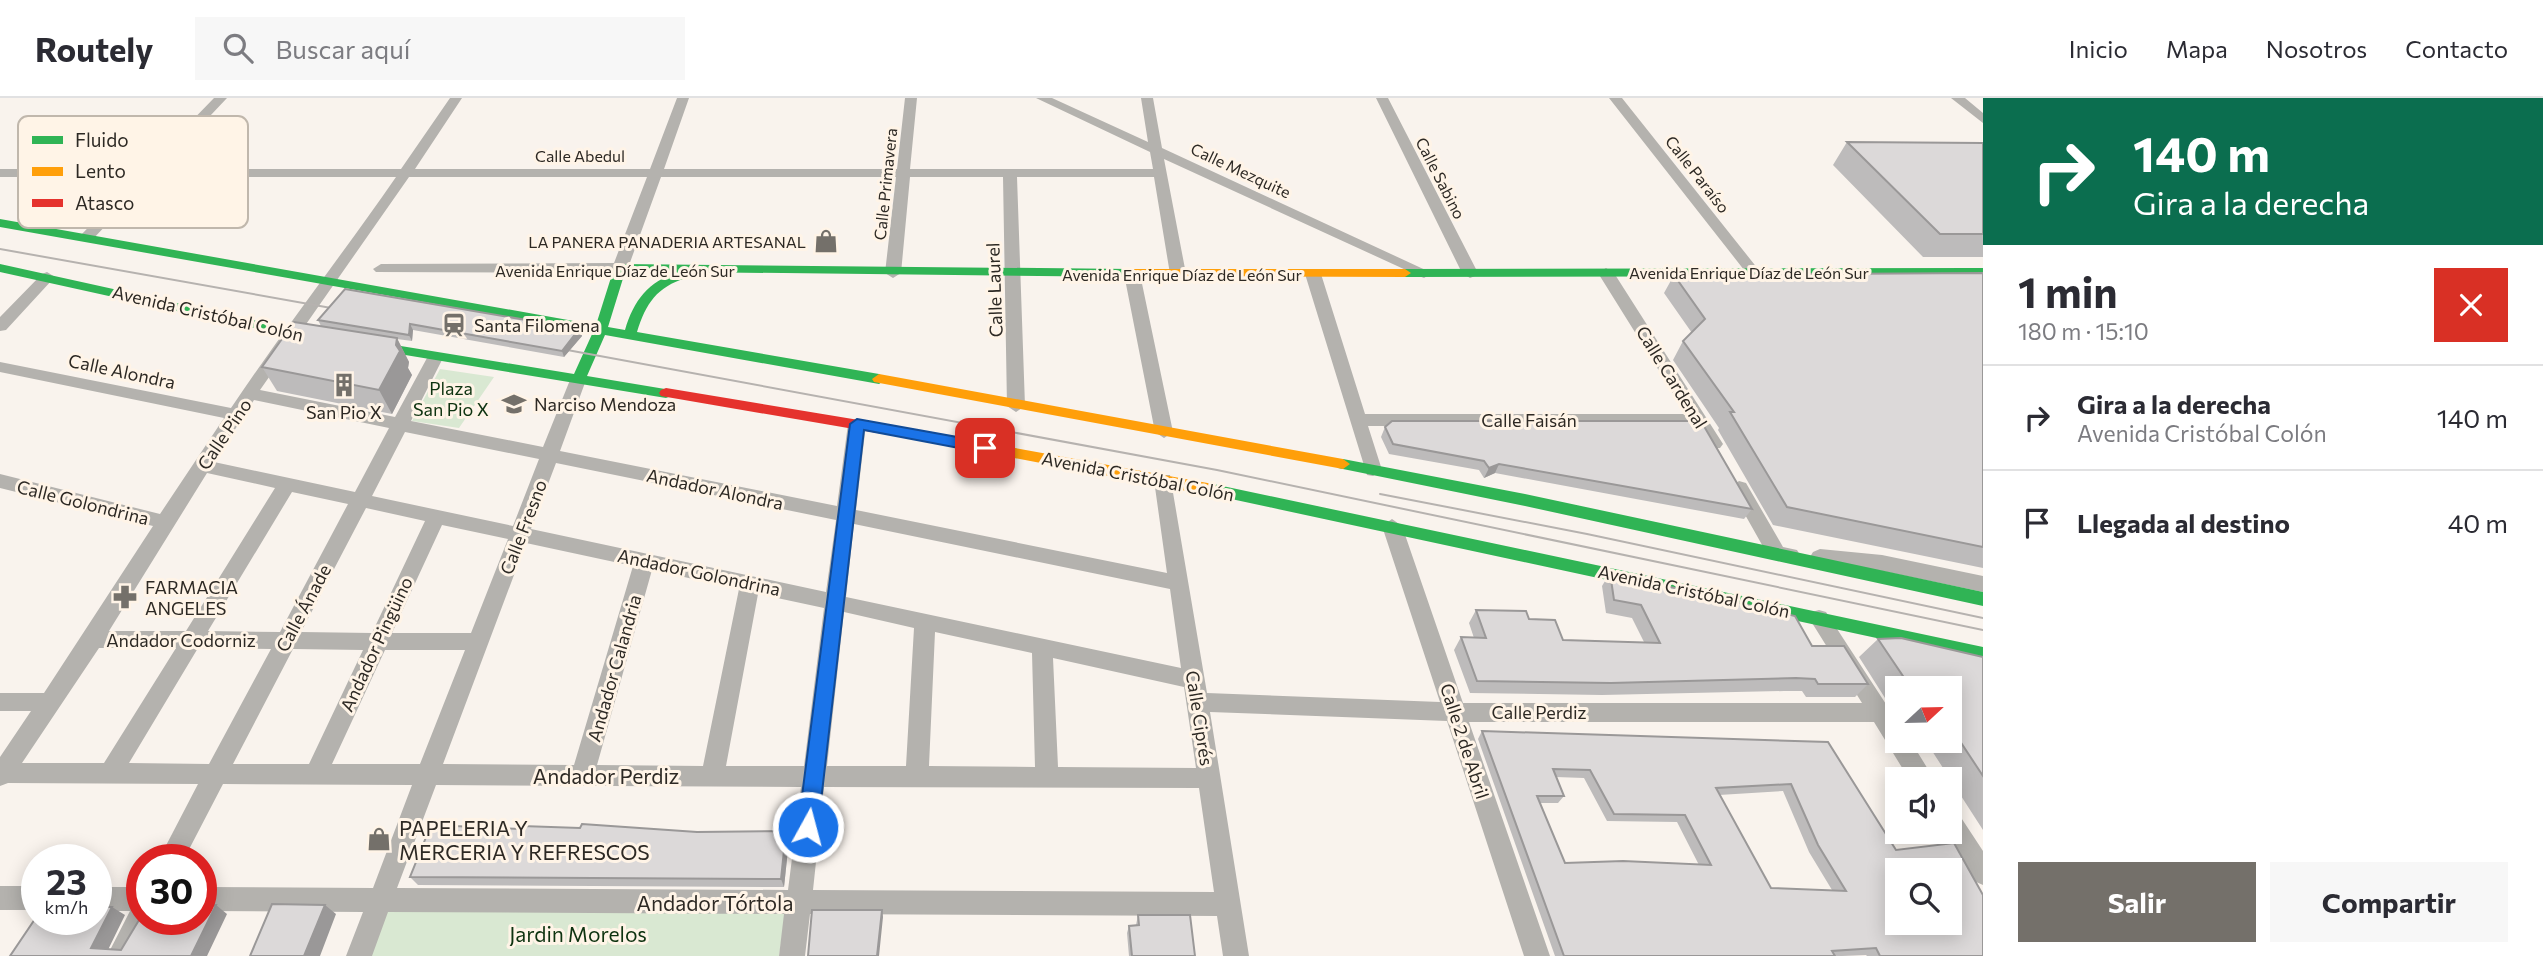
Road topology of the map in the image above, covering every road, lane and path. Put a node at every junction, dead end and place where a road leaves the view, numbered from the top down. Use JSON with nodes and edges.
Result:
{"nodes":[{"id":1,"x":222,"y":98,"type":"edge"},
{"id":2,"x":456,"y":98,"type":"edge"},
{"id":3,"x":683,"y":98,"type":"edge"},
{"id":4,"x":911,"y":98,"type":"edge"},
{"id":5,"x":1042,"y":98,"type":"edge"},
{"id":6,"x":1147,"y":98,"type":"edge"},
{"id":7,"x":1381,"y":98,"type":"edge"},
{"id":8,"x":1615,"y":98,"type":"edge"},
{"id":9,"x":1957,"y":98,"type":"edge"},
{"id":10,"x":205,"y":116,"type":"edge"},
{"id":11,"x":1983,"y":119,"type":"edge"},
{"id":12,"x":1157,"y":151,"type":"junction"},
{"id":13,"x":248,"y":172,"type":"edge"},
{"id":14,"x":407,"y":172,"type":"junction"},
{"id":15,"x":656,"y":172,"type":"junction"},
{"id":16,"x":905,"y":172,"type":"junction"},
{"id":17,"x":0,"y":173,"type":"edge"},
{"id":18,"x":18,"y":173,"type":"edge"},
{"id":19,"x":1010,"y":173,"type":"junction"},
{"id":20,"x":1160,"y":173,"type":"junction"},
{"id":21,"x":0,"y":223,"type":"edge"},
{"id":22,"x":18,"y":226,"type":"edge"},
{"id":23,"x":29,"y":228,"type":"edge"},
{"id":24,"x":96,"y":228,"type":"edge"},
{"id":25,"x":86,"y":238,"type":"junction"},
{"id":26,"x":0,"y":268,"type":"edge"},
{"id":27,"x":620,"y":268,"type":"junction"},
{"id":28,"x":381,"y":269,"type":"dead end"},
{"id":29,"x":710,"y":270,"type":"junction"},
{"id":30,"x":1753,"y":272,"type":"junction"},
{"id":31,"x":1983,"y":272,"type":"edge"},
{"id":32,"x":893,"y":273,"type":"junction"},
{"id":33,"x":1014,"y":273,"type":"junction"},
{"id":34,"x":1424,"y":273,"type":"junction"},
{"id":35,"x":1470,"y":273,"type":"junction"},
{"id":36,"x":1606,"y":273,"type":"junction"},
{"id":37,"x":1132,"y":274,"type":"junction"},
{"id":38,"x":1178,"y":274,"type":"junction"},
{"id":39,"x":1314,"y":274,"type":"junction"},
{"id":40,"x":47,"y":277,"type":"junction"},
{"id":41,"x":331,"y":281,"type":"junction"},
{"id":42,"x":0,"y":326,"type":"edge"},
{"id":43,"x":601,"y":329,"type":"junction"},
{"id":44,"x":290,"y":332,"type":"junction"},
{"id":45,"x":630,"y":333,"type":"junction"},
{"id":46,"x":435,"y":358,"type":"junction"},
{"id":47,"x":0,"y":367,"type":"edge"},
{"id":48,"x":578,"y":380,"type":"junction"},
{"id":49,"x":250,"y":394,"type":"junction"},
{"id":50,"x":1016,"y":406,"type":"junction"},
{"id":51,"x":236,"y":415,"type":"junction"},
{"id":52,"x":1358,"y":420,"type":"junction"},
{"id":53,"x":1700,"y":420,"type":"junction"},
{"id":54,"x":857,"y":424,"type":"junction"},
{"id":55,"x":399,"y":425,"type":"junction"},
{"id":56,"x":1164,"y":432,"type":"junction"},
{"id":57,"x":550,"y":455,"type":"junction"},
{"id":58,"x":202,"y":466,"type":"junction"},
{"id":59,"x":1373,"y":470,"type":"junction"},
{"id":60,"x":1163,"y":480,"type":"junction"},
{"id":61,"x":0,"y":481,"type":"edge"},
{"id":62,"x":288,"y":482,"type":"junction"},
{"id":63,"x":361,"y":498,"type":"junction"},
{"id":64,"x":436,"y":515,"type":"junction"},
{"id":65,"x":846,"y":515,"type":"junction"},
{"id":66,"x":165,"y":522,"type":"junction"},
{"id":67,"x":1392,"y":526,"type":"junction"},
{"id":68,"x":520,"y":533,"type":"junction"},
{"id":69,"x":1777,"y":554,"type":"junction"},
{"id":70,"x":645,"y":560,"type":"junction"},
{"id":71,"x":750,"y":583,"type":"junction"},
{"id":72,"x":1180,"y":583,"type":"junction"},
{"id":73,"x":1983,"y":584,"type":"edge"},
{"id":74,"x":1983,"y":599,"type":"edge"},
{"id":75,"x":835,"y":602,"type":"junction"},
{"id":76,"x":1819,"y":618,"type":"junction"},
{"id":77,"x":925,"y":622,"type":"junction"},
{"id":78,"x":93,"y":639,"type":"junction"},
{"id":79,"x":192,"y":640,"type":"junction"},
{"id":80,"x":286,"y":640,"type":"junction"},
{"id":81,"x":378,"y":641,"type":"junction"},
{"id":82,"x":480,"y":642,"type":"junction"},
{"id":83,"x":1042,"y":647,"type":"junction"},
{"id":84,"x":1983,"y":654,"type":"edge"},
{"id":85,"x":1983,"y":671,"type":"edge"},
{"id":86,"x":1196,"y":691,"type":"junction"},
{"id":87,"x":0,"y":702,"type":"edge"},
{"id":88,"x":50,"y":702,"type":"junction"},
{"id":89,"x":1456,"y":712,"type":"junction"},
{"id":90,"x":1880,"y":713,"type":"junction"},
{"id":91,"x":1885,"y":721,"type":"edge"},
{"id":92,"x":111,"y":773,"type":"junction"},
{"id":93,"x":1,"y":774,"type":"edge"},
{"id":94,"x":216,"y":774,"type":"junction"},
{"id":95,"x":316,"y":774,"type":"junction"},
{"id":96,"x":429,"y":775,"type":"junction"},
{"id":97,"x":583,"y":775,"type":"junction"},
{"id":98,"x":712,"y":776,"type":"junction"},
{"id":99,"x":814,"y":776,"type":"junction"},
{"id":100,"x":917,"y":777,"type":"junction"},
{"id":101,"x":1047,"y":777,"type":"junction"},
{"id":102,"x":1209,"y":778,"type":"junction"},
{"id":103,"x":1962,"y":840,"type":"edge"},
{"id":104,"x":179,"y":844,"type":"edge"},
{"id":105,"x":1983,"y":873,"type":"edge"},
{"id":106,"x":0,"y":898,"type":"edge"},
{"id":107,"x":21,"y":898,"type":"edge"},
{"id":108,"x":217,"y":899,"type":"edge"},
{"id":109,"x":381,"y":900,"type":"junction"},
{"id":110,"x":799,"y":902,"type":"junction"},
{"id":111,"x":1228,"y":904,"type":"junction"},
{"id":112,"x":131,"y":935,"type":"edge"},
{"id":113,"x":120,"y":956,"type":"edge"},
{"id":114,"x":359,"y":956,"type":"edge"},
{"id":115,"x":792,"y":956,"type":"edge"},
{"id":116,"x":1236,"y":956,"type":"edge"},
{"id":117,"x":1536,"y":956,"type":"edge"}],
"edges":[{"from":1,"to":10,"type":"street"},
{"from":2,"to":14,"type":"street","name":"Calle Pino"},
{"from":3,"to":15,"type":"street","name":"Calle Fresno"},
{"from":4,"to":16,"type":"street","name":"Calle Primavera"},
{"from":5,"to":12,"type":"street","name":"Calle Mezquite"},
{"from":6,"to":12,"type":"street"},
{"from":7,"to":35,"type":"street","name":"Calle Sabino"},
{"from":8,"to":30,"type":"street","name":"Calle Paraíso"},
{"from":9,"to":11,"type":"street"},
{"from":12,"to":20,"type":"street"},
{"from":12,"to":34,"type":"street","name":"Calle Mezquite"},
{"from":13,"to":14,"type":"street","name":"Calle Abedul"},
{"from":14,"to":15,"type":"street","name":"Calle Abedul"},
{"from":14,"to":41,"type":"street","name":"Calle Pino"},
{"from":15,"to":16,"type":"street","name":"Calle Abedul"},
{"from":15,"to":27,"type":"street","name":"Calle Fresno"},
{"from":16,"to":19,"type":"street","name":"Calle Abedul"},
{"from":16,"to":32,"type":"street","name":"Calle Primavera"},
{"from":17,"to":18,"type":"street","name":"Calle Abedul"},
{"from":19,"to":20,"type":"street","name":"Calle Abedul"},
{"from":19,"to":33,"type":"street","name":"Calle Laurel"},
{"from":20,"to":38,"type":"street"},
{"from":21,"to":22,"type":"main road"},
{"from":23,"to":25,"type":"main road"},
{"from":24,"to":25,"type":"street"},
{"from":25,"to":41,"type":"main road"},
{"from":26,"to":40,"type":"main road","name":"Avenida Cristóbal Colón"},
{"from":27,"to":28,"type":"street","name":"Avenida Enrique Díaz de León Sur"},
{"from":27,"to":29,"type":"main road","name":"Avenida Enrique Díaz de León Sur"},
{"from":27,"to":43,"type":"main road","name":"Calle Fresno"},
{"from":29,"to":32,"type":"main road","name":"Avenida Enrique Díaz de León Sur"},
{"from":29,"to":45,"type":"main road"},
{"from":30,"to":31,"type":"main road","name":"Avenida Enrique Díaz de León Sur"},
{"from":30,"to":36,"type":"main road","name":"Avenida Enrique Díaz de León Sur"},
{"from":32,"to":33,"type":"main road","name":"Avenida Enrique Díaz de León Sur"},
{"from":33,"to":37,"type":"main road","name":"Avenida Enrique Díaz de León Sur"},
{"from":33,"to":50,"type":"street","name":"Calle Laurel"},
{"from":34,"to":35,"type":"main road","name":"Avenida Enrique Díaz de León Sur"},
{"from":34,"to":39,"type":"main road","name":"Avenida Enrique Díaz de León Sur"},
{"from":35,"to":36,"type":"main road","name":"Avenida Enrique Díaz de León Sur"},
{"from":36,"to":53,"type":"street","name":"Calle Cardenal"},
{"from":37,"to":38,"type":"main road","name":"Avenida Enrique Díaz de León Sur"},
{"from":37,"to":56,"type":"street"},
{"from":38,"to":39,"type":"main road","name":"Avenida Enrique Díaz de León Sur"},
{"from":39,"to":52,"type":"street"},
{"from":40,"to":42,"type":"street"},
{"from":40,"to":44,"type":"main road","name":"Avenida Cristóbal Colón"},
{"from":41,"to":43,"type":"main road"},
{"from":41,"to":44,"type":"street","name":"Calle Pino"},
{"from":43,"to":45,"type":"main road"},
{"from":43,"to":48,"type":"main road","name":"Calle Fresno"},
{"from":44,"to":46,"type":"main road","name":"Avenida Cristóbal Colón"},
{"from":44,"to":49,"type":"street","name":"Calle Pino"},
{"from":45,"to":50,"type":"main road"},
{"from":46,"to":48,"type":"main road","name":"Avenida Cristóbal Colón"},
{"from":46,"to":55,"type":"street","name":"Calle Ánade"},
{"from":47,"to":51,"type":"street","name":"Calle Alondra"},
{"from":48,"to":54,"type":"main road","name":"Avenida Cristóbal Colón"},
{"from":48,"to":57,"type":"street","name":"Calle Fresno"},
{"from":49,"to":51,"type":"street","name":"Calle Pino"},
{"from":49,"to":55,"type":"street","name":"Andador Alondra"},
{"from":50,"to":56,"type":"main road"},
{"from":51,"to":58,"type":"street","name":"Calle Pino"},
{"from":52,"to":53,"type":"street","name":"Calle Faisán"},
{"from":52,"to":59,"type":"street"},
{"from":53,"to":69,"type":"street","name":"Calle Cardenal"},
{"from":54,"to":60,"type":"main road","name":"Avenida Cristóbal Colón"},
{"from":54,"to":65,"type":"street"},
{"from":55,"to":57,"type":"street","name":"Andador Alondra"},
{"from":55,"to":63,"type":"street","name":"Calle Ánade"},
{"from":56,"to":59,"type":"main road"},
{"from":57,"to":65,"type":"street","name":"Andador Alondra"},
{"from":57,"to":68,"type":"street","name":"Calle Fresno"},
{"from":58,"to":62,"type":"street","name":"Andador Golondrina"},
{"from":58,"to":66,"type":"street","name":"Calle Pino"},
{"from":59,"to":69,"type":"main road"},
{"from":60,"to":67,"type":"main road","name":"Avenida Cristóbal Colón"},
{"from":60,"to":72,"type":"street","name":"Calle Ciprés"},
{"from":61,"to":66,"type":"street","name":"Calle Golondrina"},
{"from":62,"to":63,"type":"street","name":"Andador Golondrina"},
{"from":62,"to":79,"type":"street"},
{"from":63,"to":64,"type":"street","name":"Andador Golondrina"},
{"from":63,"to":80,"type":"street","name":"Calle Ánade"},
{"from":64,"to":68,"type":"street","name":"Andador Golondrina"},
{"from":64,"to":81,"type":"street","name":"Andador Pingüino"},
{"from":65,"to":72,"type":"street","name":"Andador Alondra"},
{"from":65,"to":75,"type":"street"},
{"from":66,"to":78,"type":"street","name":"Calle Pino"},
{"from":67,"to":76,"type":"main road","name":"Avenida Cristóbal Colón"},
{"from":67,"to":89,"type":"street","name":"Calle 2 de Abril"},
{"from":68,"to":70,"type":"street","name":"Andador Golondrina"},
{"from":68,"to":82,"type":"street","name":"Calle Fresno"},
{"from":69,"to":73,"type":"street"},
{"from":69,"to":74,"type":"main road"},
{"from":70,"to":71,"type":"street","name":"Andador Golondrina"},
{"from":70,"to":97,"type":"street","name":"Andador Calandria"},
{"from":71,"to":75,"type":"street","name":"Andador Golondrina"},
{"from":71,"to":98,"type":"street"},
{"from":72,"to":86,"type":"street","name":"Calle Ciprés"},
{"from":75,"to":77,"type":"street","name":"Andador Golondrina"},
{"from":75,"to":99,"type":"street"},
{"from":76,"to":84,"type":"main road","name":"Avenida Cristóbal Colón"},
{"from":76,"to":85,"type":"street","name":"Avenida Cristóbal Colón"},
{"from":76,"to":90,"type":"street"},
{"from":77,"to":83,"type":"street","name":"Andador Golondrina"},
{"from":77,"to":100,"type":"street"},
{"from":78,"to":79,"type":"street","name":"Andador Codorniz"},
{"from":78,"to":88,"type":"street","name":"Calle Pino"},
{"from":79,"to":80,"type":"street","name":"Andador Codorniz"},
{"from":79,"to":92,"type":"street"},
{"from":80,"to":81,"type":"street","name":"Andador Codorniz"},
{"from":80,"to":94,"type":"street","name":"Calle Ánade"},
{"from":81,"to":82,"type":"street","name":"Andador Codorniz"},
{"from":81,"to":95,"type":"street","name":"Andador Pingüino"},
{"from":82,"to":96,"type":"street","name":"Calle Fresno"},
{"from":83,"to":86,"type":"street","name":"Andador Golondrina"},
{"from":83,"to":101,"type":"street"},
{"from":86,"to":89,"type":"street","name":"Calle Perdiz"},
{"from":86,"to":102,"type":"street","name":"Calle Ciprés"},
{"from":87,"to":88,"type":"street"},
{"from":88,"to":93,"type":"street","name":"Calle Pino"},
{"from":89,"to":90,"type":"street","name":"Calle Perdiz"},
{"from":89,"to":117,"type":"street","name":"Calle 2 de Abril"},
{"from":90,"to":91,"type":"street"},
{"from":92,"to":93,"type":"street","name":"Andador Perdiz"},
{"from":92,"to":94,"type":"street","name":"Andador Perdiz"},
{"from":94,"to":95,"type":"street","name":"Andador Perdiz"},
{"from":94,"to":104,"type":"street","name":"Calle Ánade"},
{"from":95,"to":96,"type":"street","name":"Andador Perdiz"},
{"from":96,"to":97,"type":"street","name":"Andador Perdiz"},
{"from":96,"to":109,"type":"street","name":"Calle Fresno"},
{"from":97,"to":98,"type":"street","name":"Andador Perdiz"},
{"from":98,"to":99,"type":"street","name":"Andador Perdiz"},
{"from":99,"to":100,"type":"street","name":"Andador Perdiz"},
{"from":99,"to":110,"type":"street"},
{"from":100,"to":101,"type":"street","name":"Andador Perdiz"},
{"from":101,"to":102,"type":"street","name":"Andador Perdiz"},
{"from":102,"to":111,"type":"street","name":"Calle Ciprés"},
{"from":103,"to":105,"type":"street"},
{"from":106,"to":107,"type":"street"},
{"from":108,"to":109,"type":"street","name":"Andador Tórtola"},
{"from":109,"to":110,"type":"street","name":"Andador Tórtola"},
{"from":109,"to":114,"type":"street","name":"Calle Fresno"},
{"from":110,"to":111,"type":"street","name":"Andador Tórtola"},
{"from":110,"to":115,"type":"street"},
{"from":111,"to":116,"type":"street","name":"Calle Ciprés"},
{"from":112,"to":113,"type":"street"}]}
